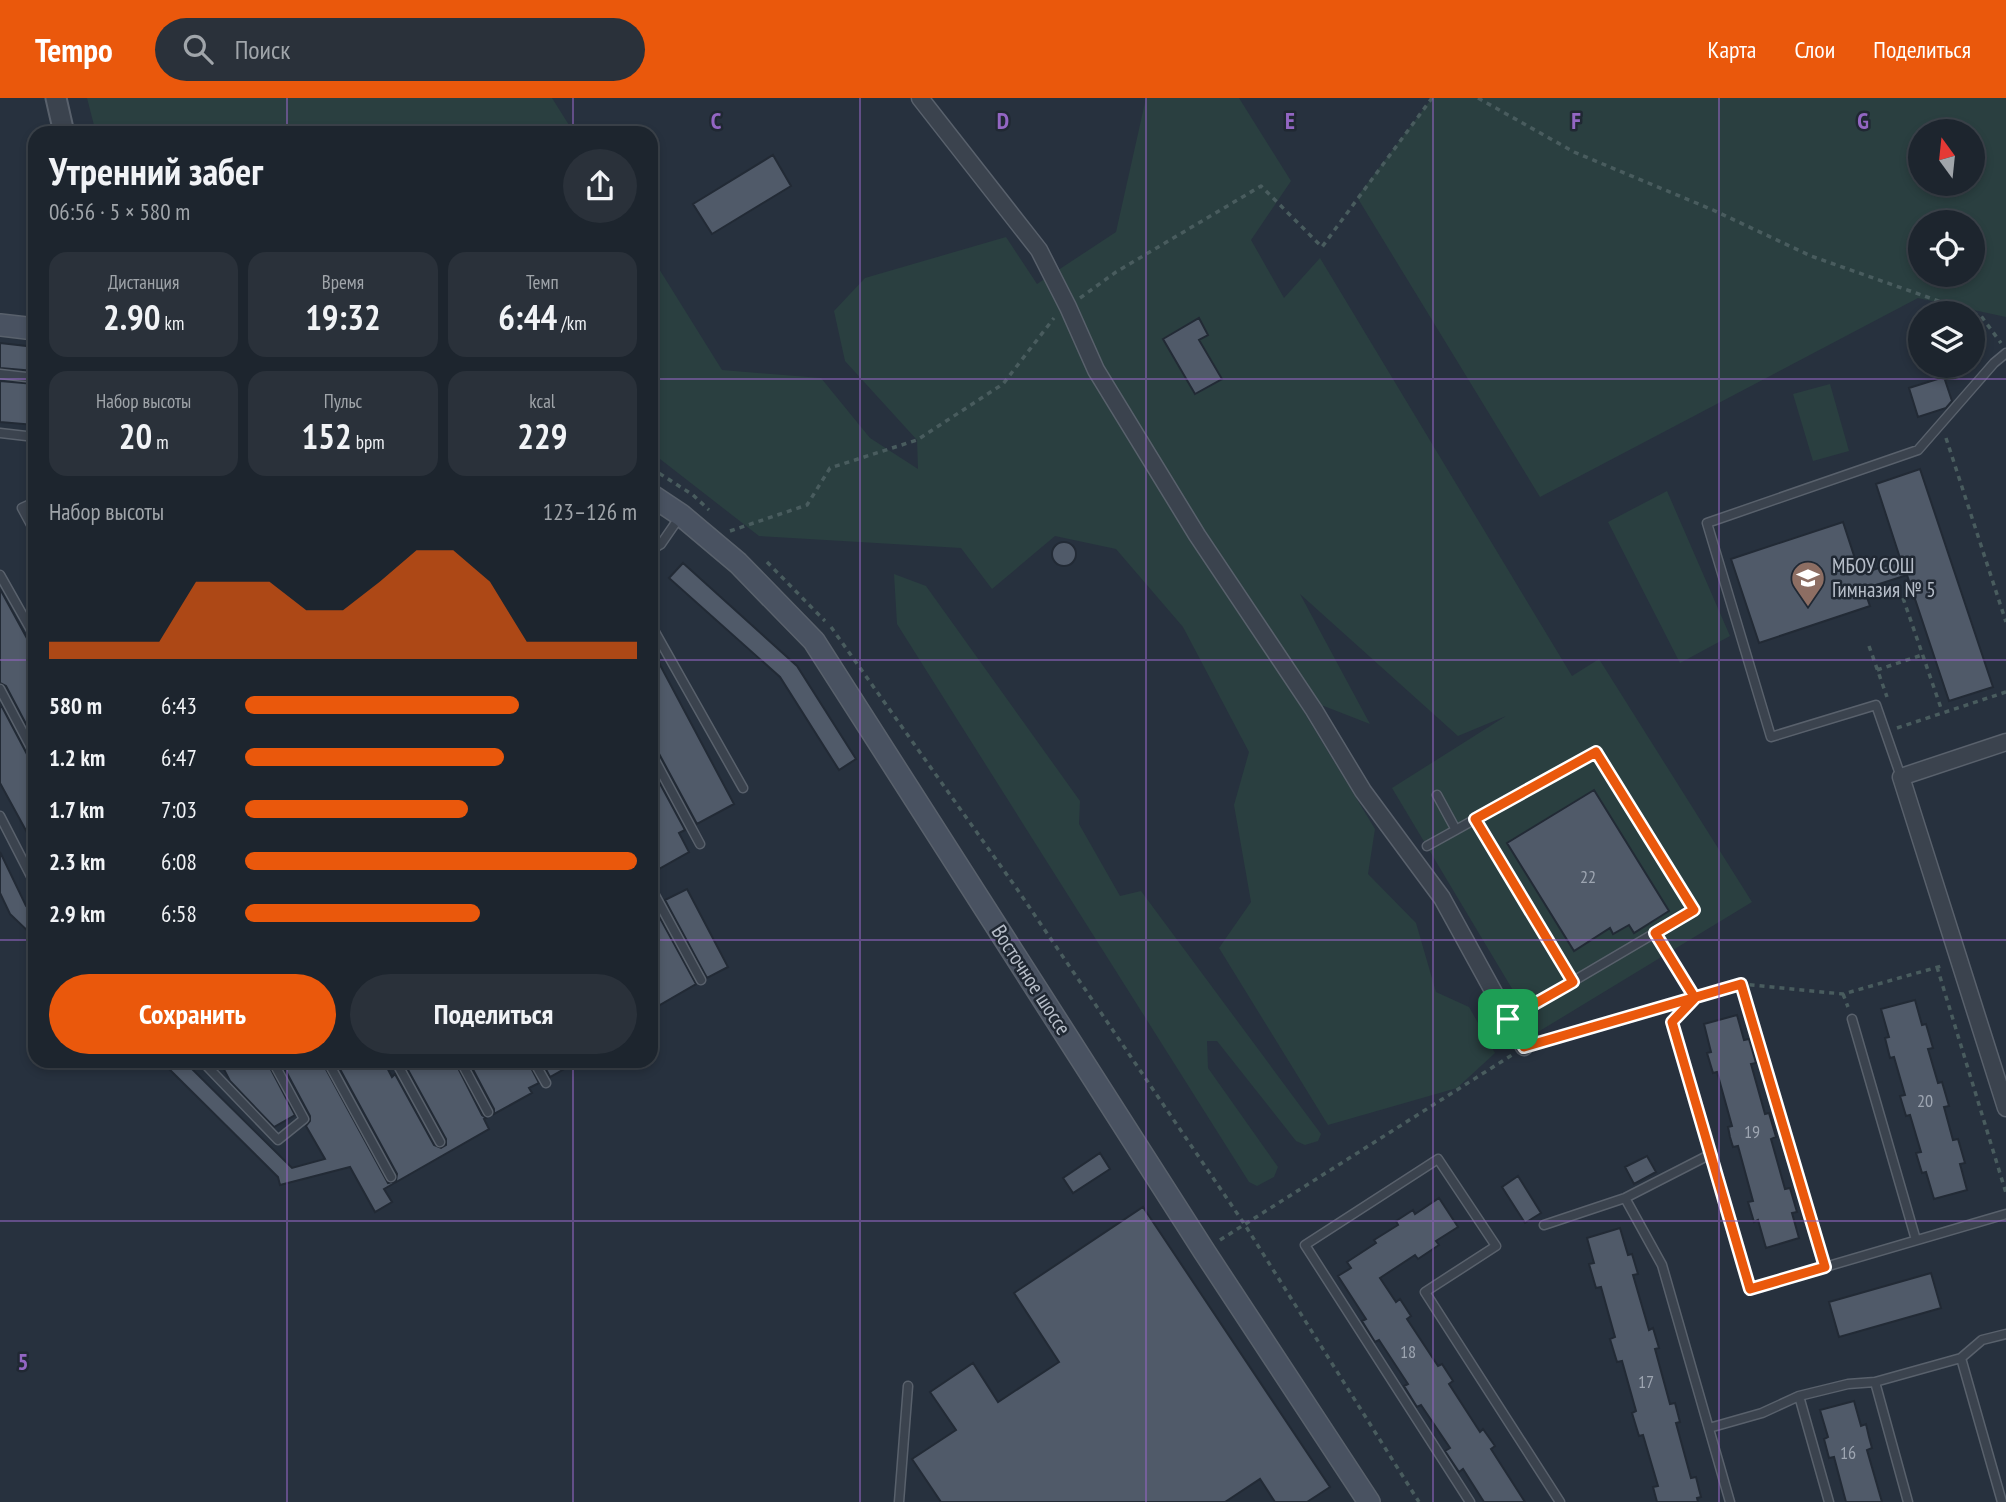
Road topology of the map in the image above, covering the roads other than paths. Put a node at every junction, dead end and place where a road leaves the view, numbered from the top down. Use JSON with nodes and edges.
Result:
{"nodes":[{"id":1,"x":56,"y":98,"type":"edge"},
{"id":2,"x":920,"y":98,"type":"edge"},
{"id":3,"x":62,"y":126,"type":"edge"},
{"id":4,"x":0,"y":325,"type":"edge"},
{"id":5,"x":28,"y":327,"type":"edge"},
{"id":6,"x":2006,"y":352,"type":"edge"},
{"id":7,"x":0,"y":374,"type":"edge"},
{"id":8,"x":28,"y":377,"type":"edge"},
{"id":9,"x":0,"y":433,"type":"edge"},
{"id":10,"x":28,"y":436,"type":"edge"},
{"id":11,"x":658,"y":500,"type":"edge"},
{"id":12,"x":28,"y":505,"type":"edge"},
{"id":13,"x":681,"y":515,"type":"junction"},
{"id":14,"x":28,"y":519,"type":"edge"},
{"id":15,"x":658,"y":546,"type":"edge"},
{"id":16,"x":0,"y":575,"type":"edge"},
{"id":17,"x":28,"y":625,"type":"edge"},
{"id":18,"x":658,"y":637,"type":"edge"},
{"id":19,"x":0,"y":689,"type":"edge"},
{"id":20,"x":28,"y":742,"type":"edge"},
{"id":21,"x":2006,"y":742,"type":"edge"},
{"id":22,"x":658,"y":766,"type":"edge"},
{"id":23,"x":1901,"y":776,"type":"junction"},
{"id":24,"x":743,"y":788,"type":"dead end"},
{"id":25,"x":1437,"y":795,"type":"dead end"},
{"id":26,"x":0,"y":816,"type":"edge"},
{"id":27,"x":1456,"y":830,"type":"junction"},
{"id":28,"x":700,"y":844,"type":"dead end"},
{"id":29,"x":1427,"y":846,"type":"dead end"},
{"id":30,"x":28,"y":870,"type":"edge"},
{"id":31,"x":658,"y":901,"type":"edge"},
{"id":32,"x":701,"y":981,"type":"dead end"},
{"id":33,"x":1508,"y":1019,"type":"junction"},
{"id":34,"x":1852,"y":1020,"type":"dead end"},
{"id":35,"x":1672,"y":1022,"type":"road end"},
{"id":36,"x":1524,"y":1047,"type":"road end"},
{"id":37,"x":209,"y":1068,"type":"edge"},
{"id":38,"x":213,"y":1068,"type":"edge"},
{"id":39,"x":276,"y":1068,"type":"edge"},
{"id":40,"x":331,"y":1068,"type":"edge"},
{"id":41,"x":399,"y":1068,"type":"edge"},
{"id":42,"x":464,"y":1068,"type":"edge"},
{"id":43,"x":538,"y":1068,"type":"edge"},
{"id":44,"x":219,"y":1078,"type":"junction"},
{"id":45,"x":546,"y":1083,"type":"dead end"},
{"id":46,"x":2006,"y":1108,"type":"edge"},
{"id":47,"x":488,"y":1112,"type":"dead end"},
{"id":48,"x":440,"y":1142,"type":"dead end"},
{"id":49,"x":1711,"y":1153,"type":"junction"},
{"id":50,"x":391,"y":1177,"type":"dead end"},
{"id":51,"x":1625,"y":1198,"type":"junction"},
{"id":52,"x":2006,"y":1214,"type":"edge"},
{"id":53,"x":1544,"y":1225,"type":"dead end"},
{"id":54,"x":1916,"y":1240,"type":"junction"},
{"id":55,"x":2006,"y":1334,"type":"edge"},
{"id":56,"x":1961,"y":1358,"type":"junction"},
{"id":57,"x":1875,"y":1382,"type":"junction"},
{"id":58,"x":908,"y":1386,"type":"dead end"},
{"id":59,"x":1799,"y":1396,"type":"junction"},
{"id":60,"x":1709,"y":1428,"type":"junction"},
{"id":61,"x":900,"y":1502,"type":"edge"},
{"id":62,"x":1369,"y":1502,"type":"edge"},
{"id":63,"x":1470,"y":1502,"type":"edge"},
{"id":64,"x":1560,"y":1502,"type":"edge"},
{"id":65,"x":1730,"y":1502,"type":"edge"},
{"id":66,"x":1829,"y":1502,"type":"edge"},
{"id":67,"x":1908,"y":1502,"type":"edge"},
{"id":68,"x":2002,"y":1502,"type":"edge"}],
"edges":[{"from":1,"to":3,"type":"street"},
{"from":2,"to":33,"type":"street"},
{"from":4,"to":5,"type":"main road"},
{"from":6,"to":23,"type":"lane"},
{"from":7,"to":8,"type":"lane"},
{"from":9,"to":10,"type":"lane"},
{"from":11,"to":13,"type":"main road","name":"Восточное шоссе"},
{"from":12,"to":14,"type":"lane"},
{"from":13,"to":15,"type":"lane"},
{"from":13,"to":62,"type":"main road","name":"Восточное шоссе"},
{"from":16,"to":17,"type":"lane"},
{"from":18,"to":24,"type":"lane"},
{"from":19,"to":20,"type":"lane"},
{"from":21,"to":23,"type":"street"},
{"from":22,"to":28,"type":"lane"},
{"from":23,"to":46,"type":"street"},
{"from":25,"to":27,"type":"lane"},
{"from":26,"to":30,"type":"lane"},
{"from":27,"to":29,"type":"lane"},
{"from":27,"to":33,"type":"lane"},
{"from":31,"to":32,"type":"lane"},
{"from":33,"to":36,"type":"street"},
{"from":34,"to":54,"type":"lane"},
{"from":35,"to":49,"type":"lane"},
{"from":37,"to":44,"type":"lane"},
{"from":38,"to":44,"type":"lane"},
{"from":39,"to":44,"type":"lane"},
{"from":40,"to":50,"type":"lane"},
{"from":41,"to":48,"type":"lane"},
{"from":42,"to":47,"type":"lane"},
{"from":43,"to":45,"type":"lane"},
{"from":49,"to":51,"type":"lane"},
{"from":49,"to":54,"type":"lane"},
{"from":51,"to":53,"type":"lane"},
{"from":51,"to":60,"type":"lane"},
{"from":52,"to":54,"type":"lane"},
{"from":55,"to":56,"type":"lane"},
{"from":56,"to":57,"type":"lane"},
{"from":56,"to":68,"type":"lane"},
{"from":57,"to":59,"type":"lane"},
{"from":57,"to":67,"type":"lane"},
{"from":58,"to":61,"type":"lane"},
{"from":59,"to":60,"type":"lane"},
{"from":59,"to":66,"type":"lane"},
{"from":60,"to":65,"type":"lane"},
{"from":63,"to":64,"type":"lane"}]}
